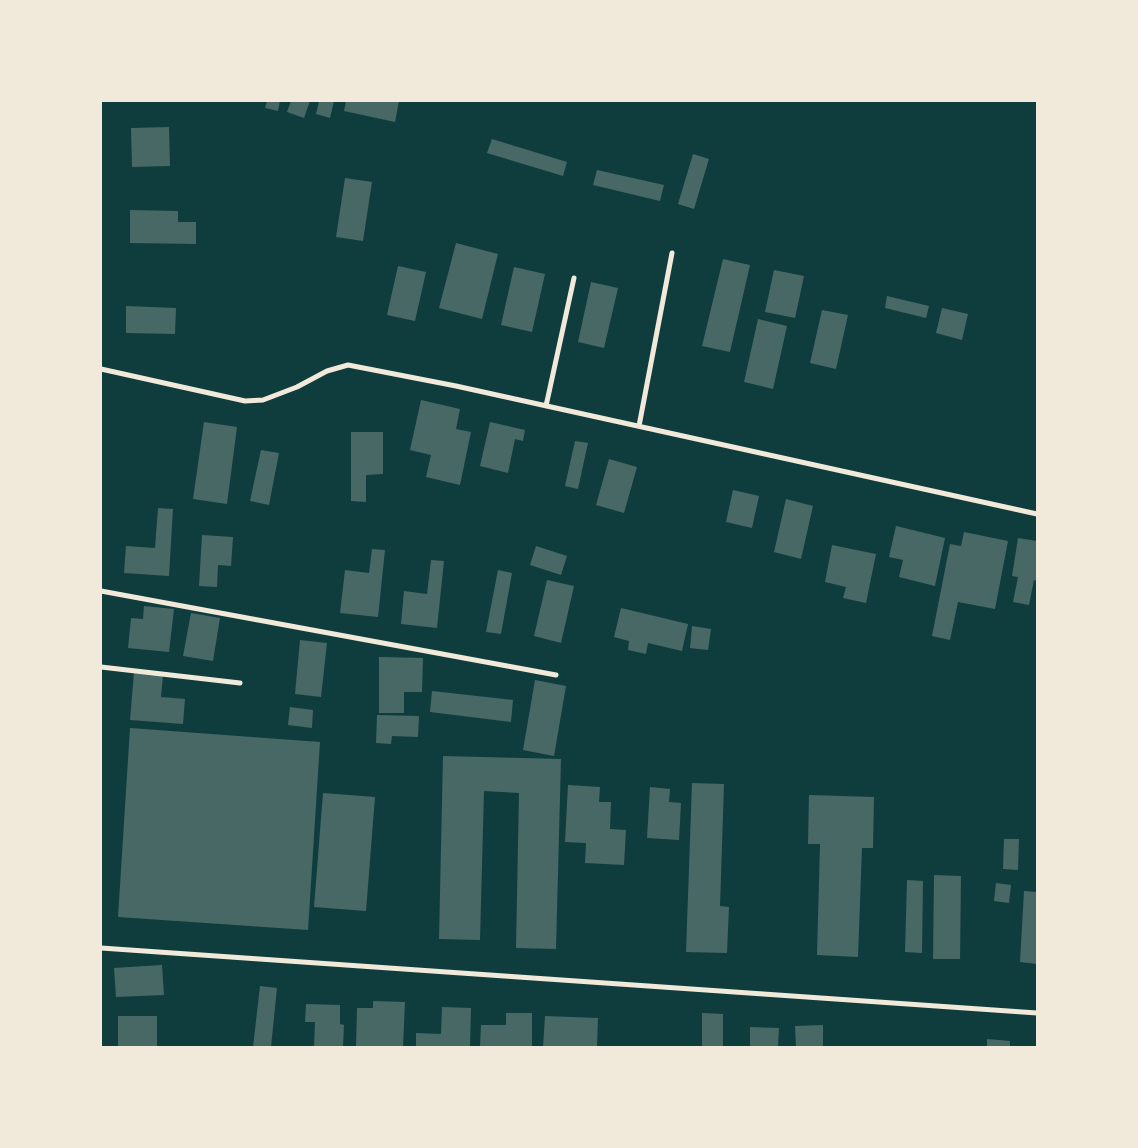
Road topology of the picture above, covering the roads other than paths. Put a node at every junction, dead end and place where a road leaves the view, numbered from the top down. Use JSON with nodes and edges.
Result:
{"nodes":[{"id":1,"x":672,"y":253,"type":"dead end"},
{"id":2,"x":574,"y":278,"type":"dead end"},
{"id":3,"x":101,"y":370,"type":"edge"},
{"id":4,"x":546,"y":406,"type":"junction"},
{"id":5,"x":639,"y":426,"type":"junction"},
{"id":6,"x":1037,"y":514,"type":"edge"},
{"id":7,"x":101,"y":591,"type":"edge"},
{"id":8,"x":101,"y":667,"type":"edge"},
{"id":9,"x":556,"y":675,"type":"dead end"},
{"id":10,"x":240,"y":683,"type":"dead end"},
{"id":11,"x":101,"y":948,"type":"edge"},
{"id":12,"x":1037,"y":1013,"type":"edge"}],
"edges":[{"from":1,"to":5,"type":"street"},
{"from":2,"to":4,"type":"street"},
{"from":3,"to":4,"type":"street"},
{"from":4,"to":5,"type":"street"},
{"from":5,"to":6,"type":"street"},
{"from":7,"to":9,"type":"street"},
{"from":8,"to":10,"type":"street"},
{"from":11,"to":12,"type":"street"}]}
